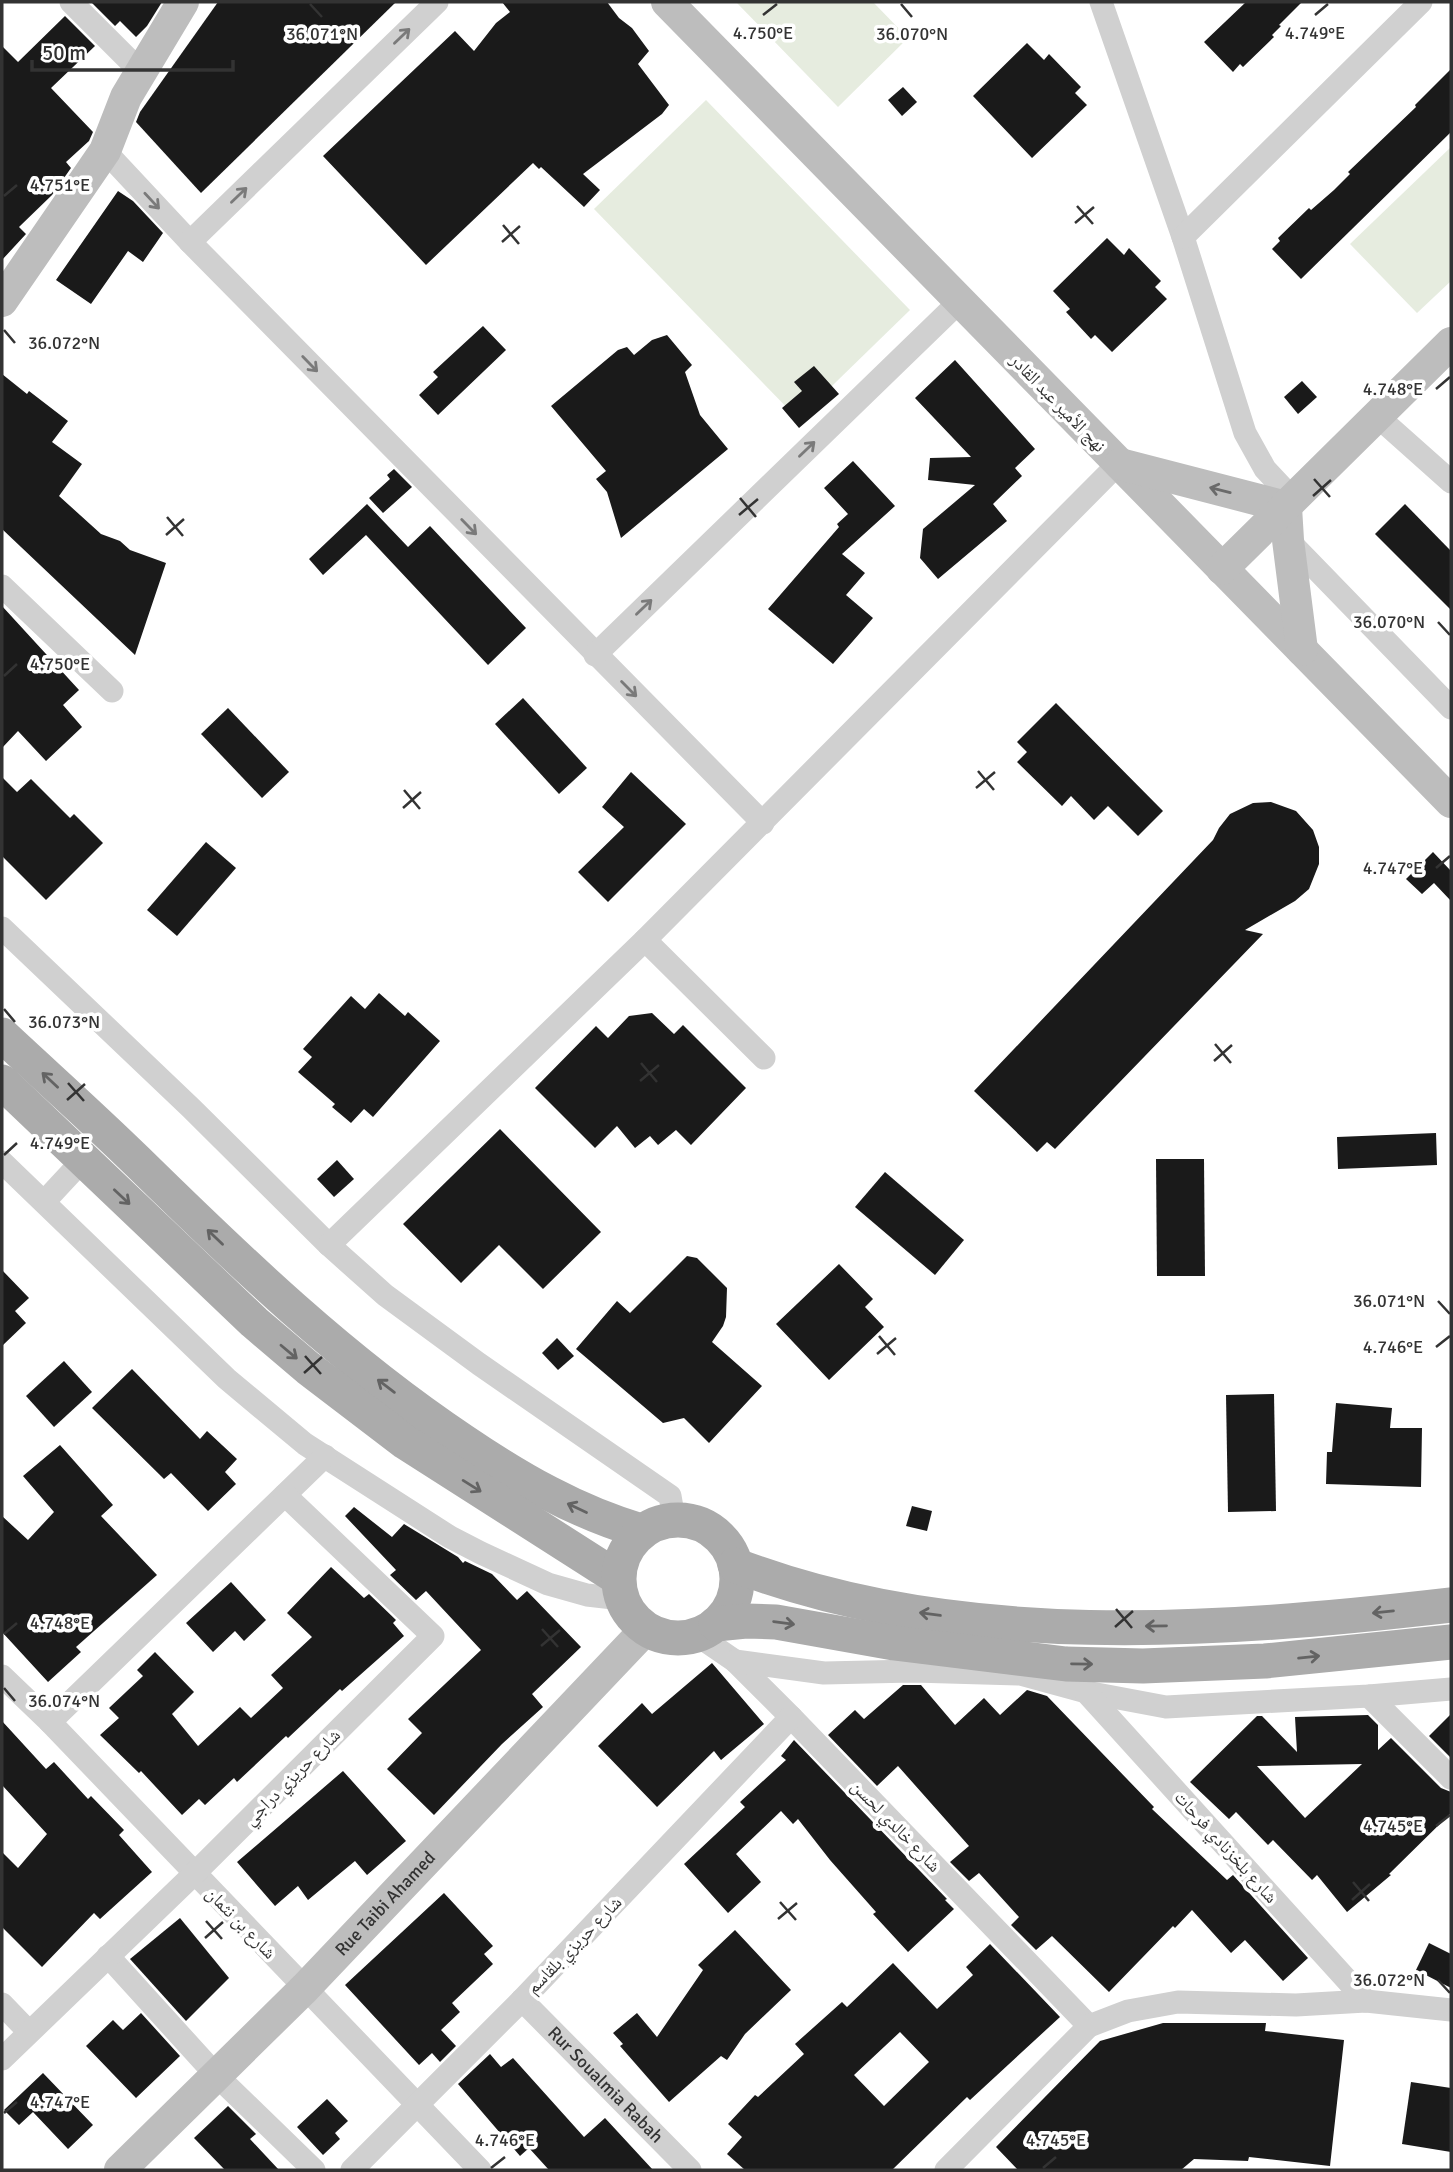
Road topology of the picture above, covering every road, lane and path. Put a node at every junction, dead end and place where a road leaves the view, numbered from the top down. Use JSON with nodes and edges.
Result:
{"nodes":[{"id":1,"x":71,"y":2,"type":"edge"},
{"id":2,"x":183,"y":2,"type":"edge"},
{"id":3,"x":437,"y":2,"type":"edge"},
{"id":4,"x":667,"y":2,"type":"edge"},
{"id":5,"x":1101,"y":2,"type":"edge"},
{"id":6,"x":1421,"y":2,"type":"edge"},
{"id":7,"x":141,"y":72,"type":"junction"},
{"id":8,"x":106,"y":151,"type":"junction"},
{"id":9,"x":1182,"y":237,"type":"junction"},
{"id":10,"x":190,"y":242,"type":"junction"},
{"id":11,"x":2,"y":301,"type":"edge"},
{"id":12,"x":959,"y":302,"type":"junction"},
{"id":13,"x":1451,"y":343,"type":"edge"},
{"id":14,"x":1377,"y":416,"type":"junction"},
{"id":15,"x":1118,"y":464,"type":"junction"},
{"id":16,"x":1451,"y":482,"type":"edge"},
{"id":17,"x":1290,"y":503,"type":"junction"},
{"id":18,"x":1288,"y":540,"type":"junction"},
{"id":19,"x":1222,"y":569,"type":"junction"},
{"id":20,"x":2,"y":586,"type":"edge"},
{"id":21,"x":1302,"y":650,"type":"junction"},
{"id":22,"x":595,"y":655,"type":"junction"},
{"id":23,"x":112,"y":691,"type":"dead end"},
{"id":24,"x":1451,"y":708,"type":"edge"},
{"id":25,"x":1451,"y":802,"type":"edge"},
{"id":26,"x":763,"y":823,"type":"junction"},
{"id":27,"x":2,"y":928,"type":"edge"},
{"id":28,"x":645,"y":940,"type":"junction"},
{"id":29,"x":2,"y":1035,"type":"edge"},
{"id":30,"x":764,"y":1058,"type":"dead end"},
{"id":31,"x":2,"y":1082,"type":"edge"},
{"id":32,"x":110,"y":1135,"type":"junction"},
{"id":33,"x":83,"y":1160,"type":"junction"},
{"id":34,"x":2,"y":1162,"type":"edge"},
{"id":35,"x":44,"y":1202,"type":"junction"},
{"id":36,"x":329,"y":1245,"type":"junction"},
{"id":37,"x":325,"y":1456,"type":"junction"},
{"id":38,"x":285,"y":1494,"type":"junction"},
{"id":39,"x":674,"y":1519,"type":"junction"},
{"id":40,"x":641,"y":1531,"type":"junction"},
{"id":41,"x":735,"y":1565,"type":"junction"},
{"id":42,"x":620,"y":1588,"type":"junction"},
{"id":43,"x":1451,"y":1605,"type":"edge"},
{"id":44,"x":646,"y":1629,"type":"junction"},
{"id":45,"x":706,"y":1629,"type":"junction"},
{"id":46,"x":1451,"y":1642,"type":"edge"},
{"id":47,"x":734,"y":1661,"type":"junction"},
{"id":48,"x":2,"y":1676,"type":"edge"},
{"id":49,"x":1451,"y":1689,"type":"edge"},
{"id":50,"x":1086,"y":1692,"type":"junction"},
{"id":51,"x":1369,"y":1696,"type":"junction"},
{"id":52,"x":791,"y":1717,"type":"junction"},
{"id":53,"x":50,"y":1722,"type":"junction"},
{"id":54,"x":1451,"y":1778,"type":"edge"},
{"id":55,"x":194,"y":1874,"type":"junction"},
{"id":56,"x":108,"y":1956,"type":"junction"},
{"id":57,"x":305,"y":1988,"type":"junction"},
{"id":58,"x":522,"y":2000,"type":"junction"},
{"id":59,"x":1366,"y":2001,"type":"junction"},
{"id":60,"x":2,"y":2004,"type":"edge"},
{"id":61,"x":1451,"y":2010,"type":"edge"},
{"id":62,"x":1088,"y":2026,"type":"junction"},
{"id":63,"x":29,"y":2032,"type":"junction"},
{"id":64,"x":2,"y":2059,"type":"edge"},
{"id":65,"x":216,"y":2075,"type":"junction"},
{"id":66,"x":419,"y":2106,"type":"junction"},
{"id":67,"x":120,"y":2170,"type":"edge"},
{"id":68,"x":314,"y":2170,"type":"edge"},
{"id":69,"x":352,"y":2170,"type":"edge"},
{"id":70,"x":480,"y":2170,"type":"edge"},
{"id":71,"x":690,"y":2170,"type":"edge"},
{"id":72,"x":946,"y":2170,"type":"edge"}],
"edges":[{"from":1,"to":7,"type":"street"},
{"from":2,"to":7,"type":"main road"},
{"from":10,"to":3,"type":"street","one_way":true},
{"from":4,"to":12,"type":"main road","name":"نهج الأمير عبد القادر"},
{"from":5,"to":9,"type":"street"},
{"from":6,"to":9,"type":"street"},
{"from":7,"to":8,"type":"main road"},
{"from":8,"to":10,"type":"street","one_way":true},
{"from":8,"to":11,"type":"main road"},
{"from":9,"to":17,"type":"street"},
{"from":10,"to":22,"type":"street","one_way":true},
{"from":12,"to":15,"type":"main road","name":"نهج الأمير عبد القادر"},
{"from":22,"to":12,"type":"street","one_way":true},
{"from":13,"to":14,"type":"main road"},
{"from":14,"to":16,"type":"street"},
{"from":14,"to":17,"type":"main road"},
{"from":17,"to":15,"type":"main road","one_way":true},
{"from":15,"to":19,"type":"main road","name":"نهج الأمير عبد القادر"},
{"from":15,"to":26,"type":"street"},
{"from":17,"to":18,"type":"main road"},
{"from":17,"to":19,"type":"main road"},
{"from":18,"to":21,"type":"main road"},
{"from":18,"to":24,"type":"street"},
{"from":19,"to":21,"type":"main road","name":"نهج الأمير عبد القادر"},
{"from":20,"to":23,"type":"street"},
{"from":21,"to":25,"type":"main road","name":"نهج الأمير عبد القادر"},
{"from":22,"to":26,"type":"street","one_way":true},
{"from":26,"to":28,"type":"street"},
{"from":27,"to":36,"type":"street"},
{"from":28,"to":30,"type":"street"},
{"from":28,"to":36,"type":"street"},
{"from":32,"to":29,"type":"main road","one_way":true},
{"from":31,"to":33,"type":"main road"},
{"from":32,"to":33,"type":"main road"},
{"from":40,"to":32,"type":"main road","one_way":true},
{"from":33,"to":35,"type":"street"},
{"from":33,"to":42,"type":"main road","one_way":true},
{"from":34,"to":35,"type":"street"},
{"from":35,"to":37,"type":"street"},
{"from":36,"to":39,"type":"street"},
{"from":37,"to":38,"type":"street"},
{"from":37,"to":42,"type":"street"},
{"from":38,"to":53,"type":"street"},
{"from":38,"to":55,"type":"street","name":"شارع حريزي دراجي"},
{"from":39,"to":40,"type":"main road"},
{"from":39,"to":41,"type":"main road"},
{"from":40,"to":42,"type":"main road"},
{"from":43,"to":41,"type":"main road","one_way":true},
{"from":41,"to":45,"type":"main road"},
{"from":42,"to":44,"type":"main road"},
{"from":44,"to":45,"type":"main road"},
{"from":44,"to":57,"type":"main road","name":"Rue Taibi Ahamed"},
{"from":45,"to":46,"type":"main road","one_way":true},
{"from":45,"to":47,"type":"street","name":"شارع خالدي لحسن"},
{"from":47,"to":50,"type":"street"},
{"from":47,"to":52,"type":"street","name":"شارع خالدي لحسن"},
{"from":48,"to":53,"type":"street","name":"شارع بن نثمان"},
{"from":49,"to":51,"type":"street"},
{"from":50,"to":51,"type":"street"},
{"from":50,"to":59,"type":"street","name":"شارع بلخزنادي فرحات"},
{"from":51,"to":54,"type":"street"},
{"from":52,"to":58,"type":"street","name":"شارع حريزي بلقاسم"},
{"from":52,"to":62,"type":"street","name":"شارع خالدي لحسن"},
{"from":53,"to":55,"type":"street","name":"شارع بن نثمان"},
{"from":55,"to":56,"type":"street","name":"شارع حريزي دراجي"},
{"from":55,"to":57,"type":"street","name":"شارع بن نثمان"},
{"from":56,"to":63,"type":"street","name":"شارع حريزي دراجي"},
{"from":56,"to":65,"type":"street"},
{"from":57,"to":65,"type":"main road","name":"Rue Taibi Ahamed"},
{"from":57,"to":66,"type":"street","name":"شارع بن نثمان"},
{"from":58,"to":66,"type":"street","name":"شارع حريزي بلقاسم"},
{"from":58,"to":71,"type":"street","name":"Rur Soualmia Rabah"},
{"from":59,"to":61,"type":"street"},
{"from":59,"to":62,"type":"street"},
{"from":60,"to":63,"type":"street"},
{"from":62,"to":72,"type":"street"},
{"from":63,"to":64,"type":"street","name":"شارع حريزي دراجي"},
{"from":65,"to":67,"type":"main road","name":"Rue Taibi Ahamed"},
{"from":65,"to":68,"type":"street"},
{"from":66,"to":69,"type":"street","name":"شارع حريزي بلقاسم"},
{"from":66,"to":70,"type":"street","name":"شارع بن نثمان"}]}
